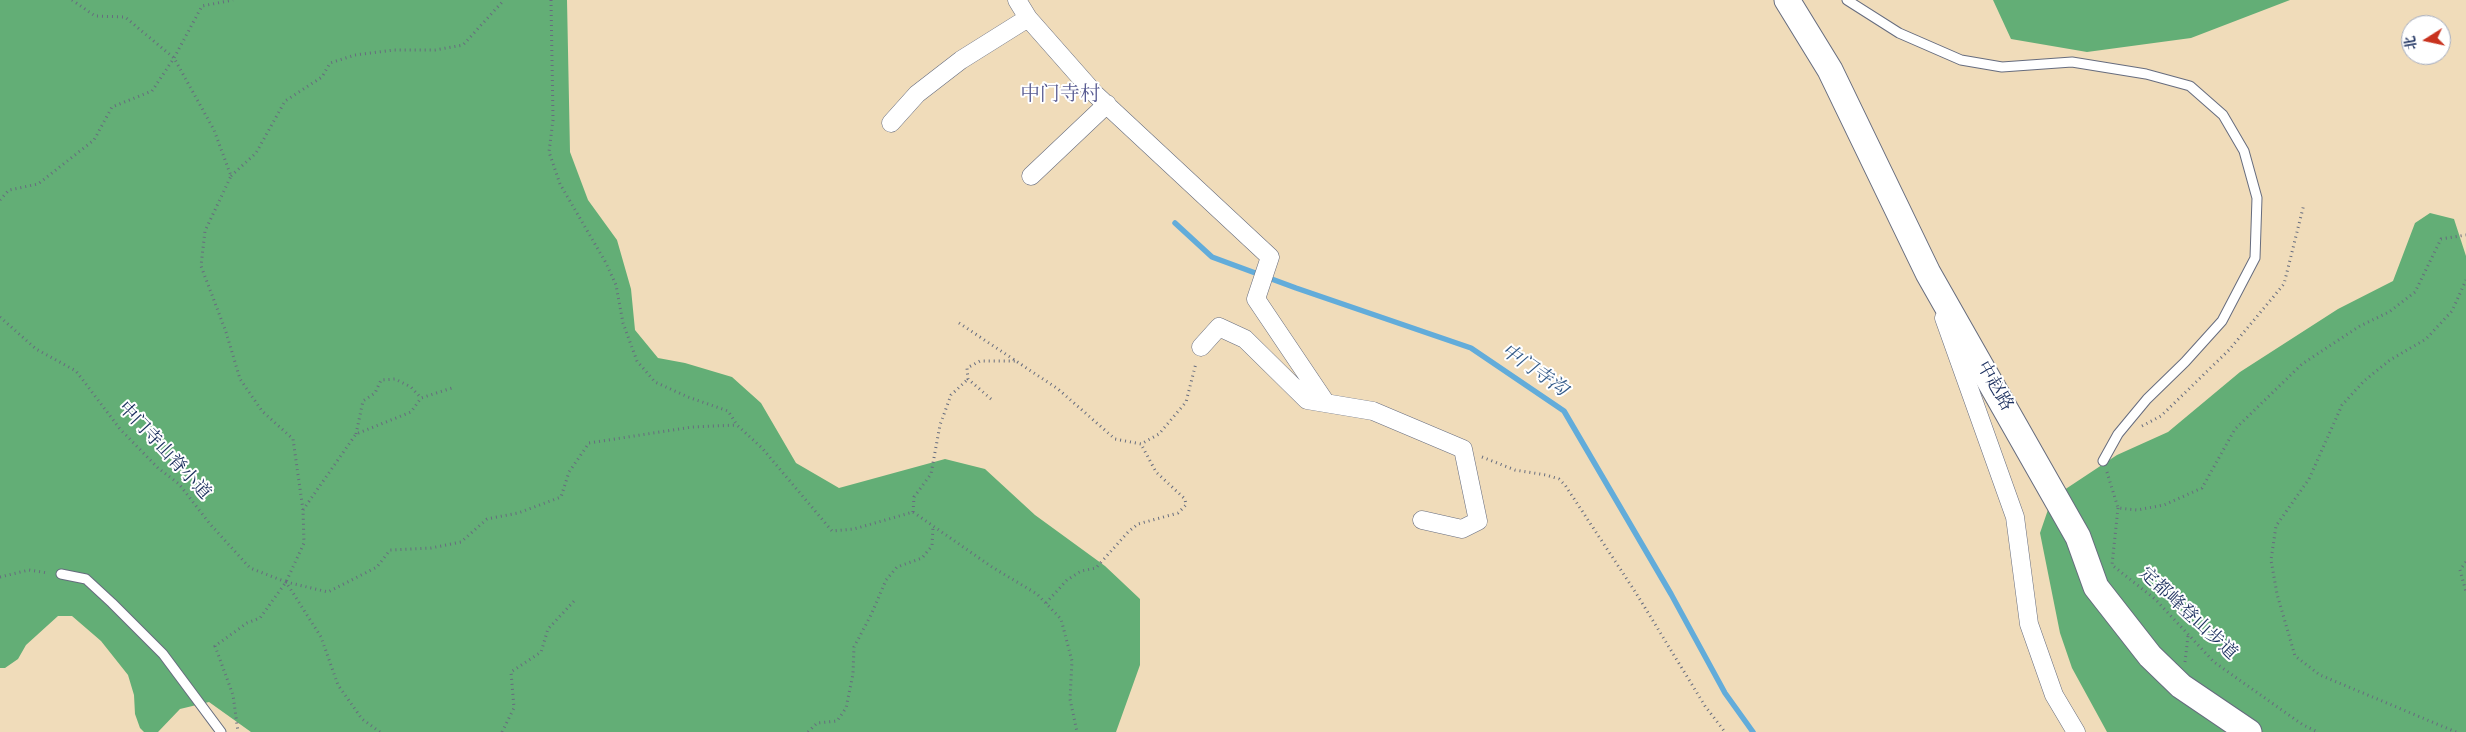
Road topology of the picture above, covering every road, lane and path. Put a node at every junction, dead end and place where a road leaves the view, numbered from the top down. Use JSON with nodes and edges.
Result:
{"nodes":[{"id":1,"x":72,"y":0,"type":"edge"},
{"id":2,"x":233,"y":0,"type":"edge"},
{"id":3,"x":504,"y":0,"type":"edge"},
{"id":4,"x":551,"y":0,"type":"edge"},
{"id":5,"x":1017,"y":0,"type":"edge"},
{"id":6,"x":1787,"y":0,"type":"edge"},
{"id":7,"x":1847,"y":0,"type":"edge"},
{"id":8,"x":1028,"y":18,"type":"junction"},
{"id":9,"x":174,"y":58,"type":"junction"},
{"id":10,"x":1107,"y":104,"type":"junction"},
{"id":11,"x":891,"y":123,"type":"dead end"},
{"id":12,"x":231,"y":176,"type":"junction"},
{"id":13,"x":1031,"y":176,"type":"dead end"},
{"id":14,"x":0,"y":200,"type":"edge"},
{"id":15,"x":2466,"y":235,"type":"edge"},
{"id":16,"x":1928,"y":272,"type":"junction"},
{"id":17,"x":2466,"y":280,"type":"edge"},
{"id":18,"x":0,"y":317,"type":"edge"},
{"id":19,"x":959,"y":323,"type":"dead end"},
{"id":20,"x":1201,"y":347,"type":"joint"},
{"id":21,"x":1016,"y":361,"type":"junction"},
{"id":22,"x":968,"y":379,"type":"junction"},
{"id":23,"x":455,"y":387,"type":"dead end"},
{"id":24,"x":421,"y":398,"type":"junction"},
{"id":25,"x":991,"y":399,"type":"dead end"},
{"id":26,"x":1326,"y":403,"type":"junction"},
{"id":27,"x":738,"y":425,"type":"junction"},
{"id":28,"x":356,"y":434,"type":"junction"},
{"id":29,"x":1141,"y":444,"type":"junction"},
{"id":30,"x":1463,"y":449,"type":"junction"},
{"id":31,"x":2103,"y":461,"type":"joint"},
{"id":32,"x":2118,"y":508,"type":"junction"},
{"id":33,"x":303,"y":510,"type":"junction"},
{"id":34,"x":913,"y":512,"type":"junction"},
{"id":35,"x":1422,"y":520,"type":"dead end"},
{"id":36,"x":933,"y":526,"type":"junction"},
{"id":37,"x":2466,"y":562,"type":"edge"},
{"id":38,"x":61,"y":574,"type":"joint"},
{"id":39,"x":0,"y":577,"type":"edge"},
{"id":40,"x":286,"y":582,"type":"junction"},
{"id":41,"x":2466,"y":592,"type":"edge"},
{"id":42,"x":574,"y":600,"type":"dead end"},
{"id":43,"x":1046,"y":603,"type":"junction"},
{"id":44,"x":221,"y":732,"type":"edge"},
{"id":45,"x":238,"y":732,"type":"edge"},
{"id":46,"x":380,"y":732,"type":"edge"},
{"id":47,"x":502,"y":732,"type":"edge"},
{"id":48,"x":808,"y":732,"type":"edge"},
{"id":49,"x":1077,"y":732,"type":"edge"},
{"id":50,"x":1725,"y":732,"type":"edge"},
{"id":51,"x":2076,"y":732,"type":"edge"},
{"id":52,"x":2249,"y":732,"type":"edge"},
{"id":53,"x":2318,"y":732,"type":"edge"},
{"id":54,"x":2456,"y":732,"type":"edge"}],
"edges":[{"from":1,"to":9,"type":"path"},
{"from":2,"to":9,"type":"path"},
{"from":3,"to":12,"type":"path"},
{"from":4,"to":27,"type":"path"},
{"from":5,"to":8,"type":"street"},
{"from":6,"to":16,"type":"street","name":"中赵路"},
{"from":7,"to":31,"type":"lane"},
{"from":8,"to":10,"type":"street"},
{"from":8,"to":11,"type":"street"},
{"from":9,"to":12,"type":"path"},
{"from":9,"to":14,"type":"path"},
{"from":10,"to":13,"type":"street"},
{"from":10,"to":26,"type":"street"},
{"from":12,"to":33,"type":"path"},
{"from":15,"to":32,"type":"path"},
{"from":16,"to":51,"type":"street"},
{"from":16,"to":52,"type":"street","name":"中赵路"},
{"from":17,"to":54,"type":"path"},
{"from":18,"to":40,"type":"path","name":"中门寺山脊小道"},
{"from":19,"to":21,"type":"path"},
{"from":20,"to":26,"type":"street"},
{"from":20,"to":29,"type":"path"},
{"from":21,"to":22,"type":"path"},
{"from":21,"to":29,"type":"path"},
{"from":22,"to":25,"type":"path"},
{"from":22,"to":34,"type":"path"},
{"from":23,"to":24,"type":"path"},
{"from":24,"to":28,"type":"path"},
{"from":24,"to":28,"type":"path"},
{"from":26,"to":30,"type":"street"},
{"from":27,"to":34,"type":"path"},
{"from":27,"to":40,"type":"path","name":"中门寺山脊小道"},
{"from":28,"to":33,"type":"path"},
{"from":29,"to":43,"type":"path"},
{"from":30,"to":35,"type":"street"},
{"from":30,"to":50,"type":"path"},
{"from":31,"to":32,"type":"path"},
{"from":32,"to":53,"type":"path","name":"定都峰登山步道"},
{"from":33,"to":40,"type":"path"},
{"from":34,"to":36,"type":"path"},
{"from":36,"to":43,"type":"path"},
{"from":36,"to":48,"type":"path"},
{"from":37,"to":41,"type":"path"},
{"from":38,"to":39,"type":"path"},
{"from":38,"to":44,"type":"lane"},
{"from":40,"to":45,"type":"path"},
{"from":40,"to":46,"type":"path"},
{"from":42,"to":47,"type":"path"},
{"from":43,"to":49,"type":"path"}]}
